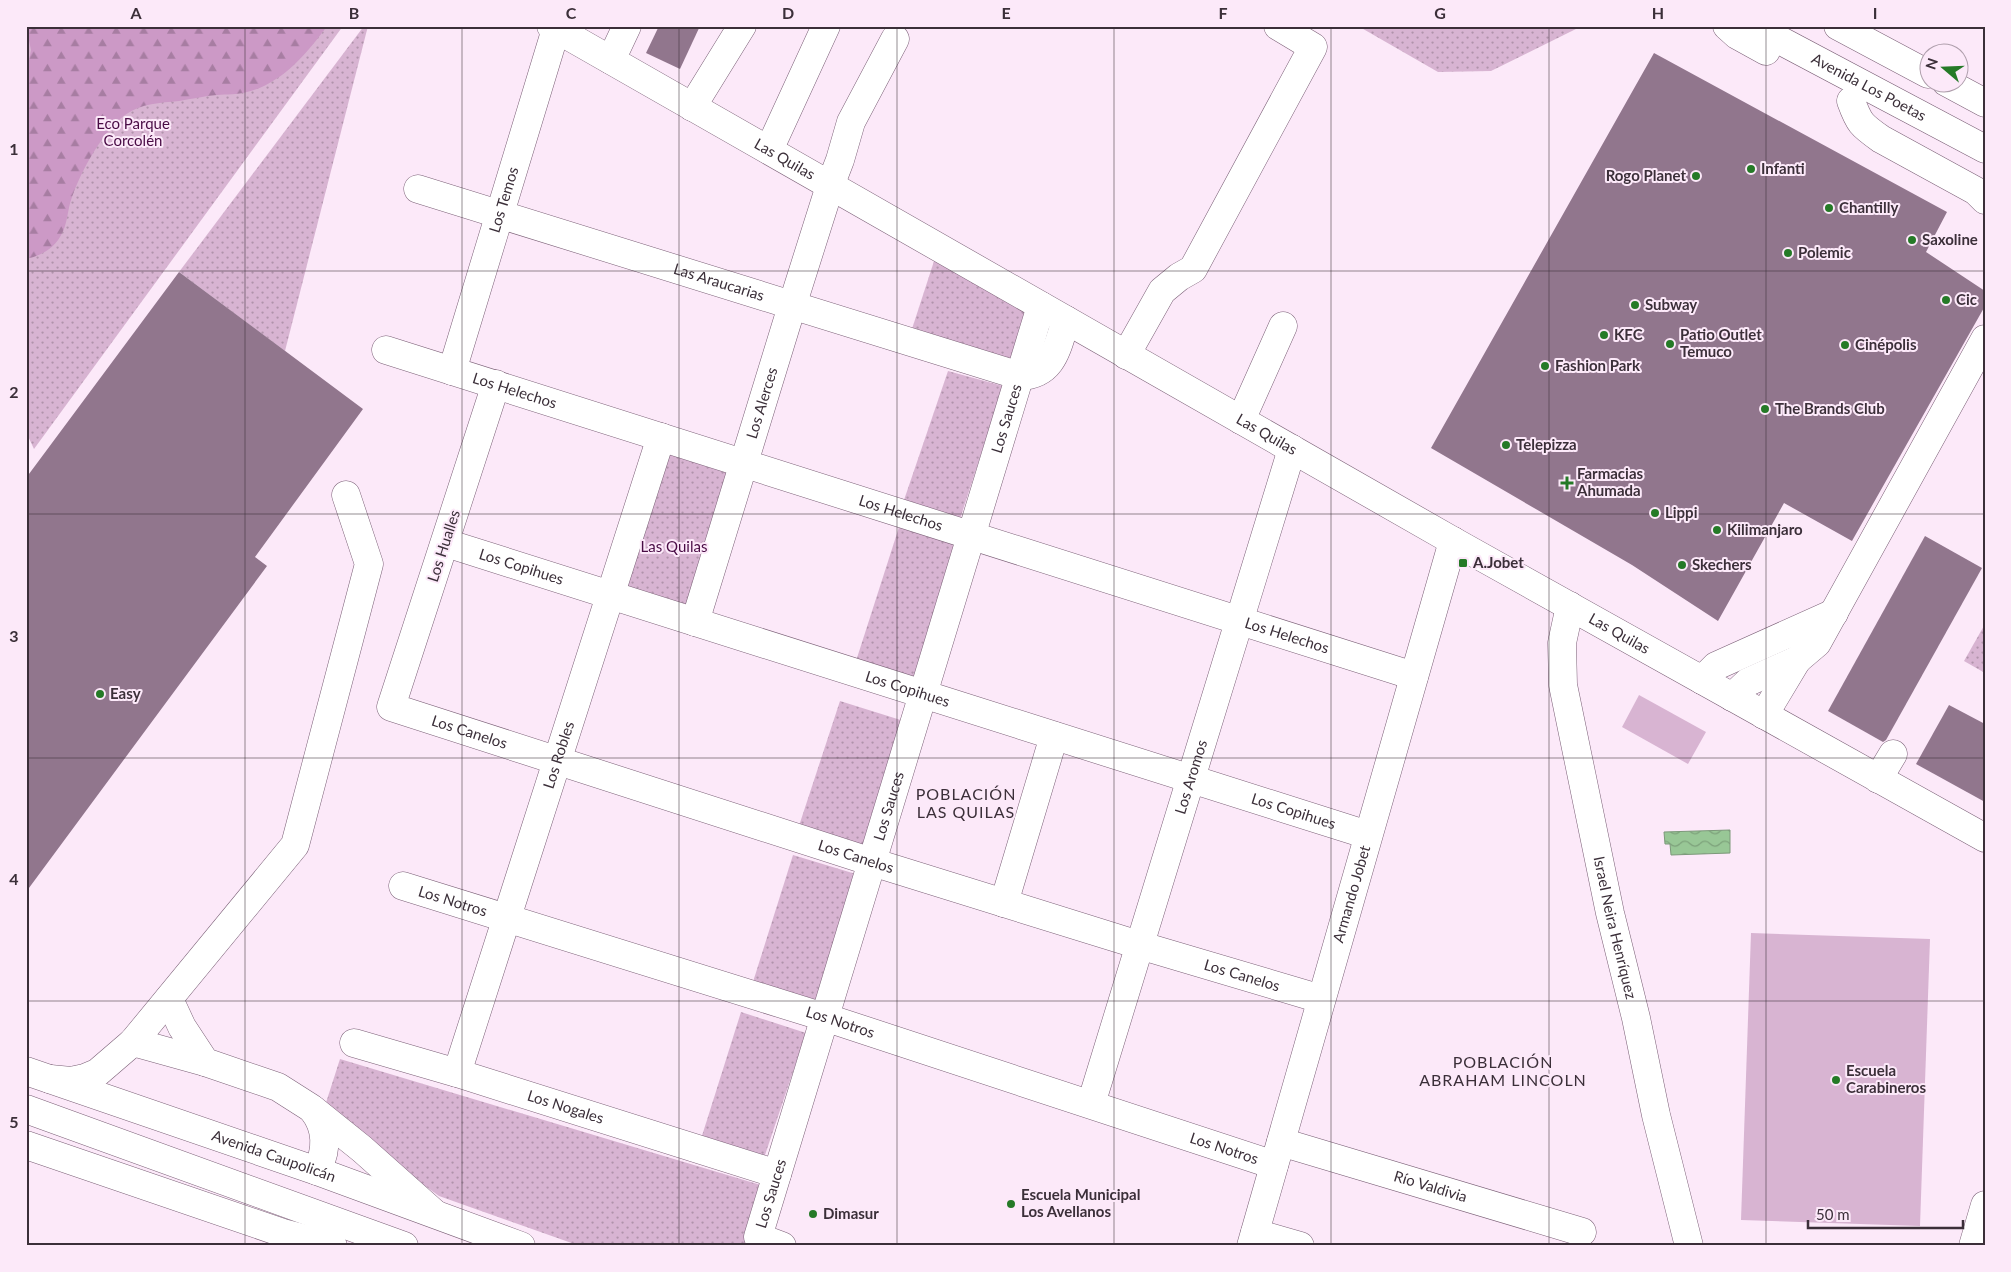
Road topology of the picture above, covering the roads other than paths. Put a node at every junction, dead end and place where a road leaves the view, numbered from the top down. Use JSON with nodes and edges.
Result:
{"nodes":[{"id":1,"x":627,"y":26,"type":"edge"},
{"id":2,"x":742,"y":26,"type":"edge"},
{"id":3,"x":826,"y":26,"type":"edge"},
{"id":4,"x":1278,"y":26,"type":"edge"},
{"id":5,"x":1727,"y":26,"type":"edge"},
{"id":6,"x":1753,"y":26,"type":"edge"},
{"id":7,"x":1838,"y":26,"type":"edge"},
{"id":8,"x":554,"y":28,"type":"edge"},
{"id":9,"x":895,"y":39,"type":"dead end"},
{"id":10,"x":611,"y":60,"type":"junction"},
{"id":11,"x":1918,"y":69,"type":"edge"},
{"id":12,"x":1965,"y":92,"type":"edge"},
{"id":13,"x":1985,"y":103,"type":"edge"},
{"id":14,"x":692,"y":107,"type":"junction"},
{"id":15,"x":1985,"y":149,"type":"edge"},
{"id":16,"x":769,"y":150,"type":"junction"},
{"id":17,"x":830,"y":186,"type":"junction"},
{"id":18,"x":418,"y":189,"type":"dead end"},
{"id":19,"x":1985,"y":200,"type":"edge"},
{"id":20,"x":499,"y":215,"type":"junction"},
{"id":21,"x":792,"y":306,"type":"junction"},
{"id":22,"x":1041,"y":306,"type":"junction"},
{"id":23,"x":1066,"y":320,"type":"junction"},
{"id":24,"x":1283,"y":326,"type":"dead end"},
{"id":25,"x":1985,"y":339,"type":"edge"},
{"id":26,"x":386,"y":350,"type":"dead end"},
{"id":27,"x":1126,"y":355,"type":"junction"},
{"id":28,"x":452,"y":371,"type":"junction"},
{"id":29,"x":1020,"y":376,"type":"junction"},
{"id":30,"x":496,"y":384,"type":"junction"},
{"id":31,"x":1241,"y":420,"type":"junction"},
{"id":32,"x":661,"y":437,"type":"junction"},
{"id":33,"x":1292,"y":449,"type":"junction"},
{"id":34,"x":744,"y":463,"type":"junction"},
{"id":35,"x":346,"y":495,"type":"dead end"},
{"id":36,"x":971,"y":534,"type":"junction"},
{"id":37,"x":1452,"y":541,"type":"junction"},
{"id":38,"x":446,"y":543,"type":"junction"},
{"id":39,"x":611,"y":595,"type":"junction"},
{"id":40,"x":1570,"y":606,"type":"junction"},
{"id":41,"x":1834,"y":613,"type":"junction"},
{"id":42,"x":1239,"y":620,"type":"junction"},
{"id":43,"x":695,"y":622,"type":"junction"},
{"id":44,"x":1797,"y":660,"type":"junction"},
{"id":45,"x":1414,"y":676,"type":"junction"},
{"id":46,"x":1702,"y":680,"type":"junction"},
{"id":47,"x":923,"y":693,"type":"junction"},
{"id":48,"x":1732,"y":697,"type":"junction"},
{"id":49,"x":391,"y":707,"type":"joint"},
{"id":50,"x":1764,"y":715,"type":"junction"},
{"id":51,"x":1054,"y":736,"type":"junction"},
{"id":52,"x":1893,"y":754,"type":"dead end"},
{"id":53,"x":558,"y":760,"type":"junction"},
{"id":54,"x":1878,"y":778,"type":"junction"},
{"id":55,"x":1191,"y":779,"type":"junction"},
{"id":56,"x":1368,"y":835,"type":"junction"},
{"id":57,"x":1985,"y":838,"type":"edge"},
{"id":58,"x":872,"y":862,"type":"junction"},
{"id":59,"x":403,"y":886,"type":"dead end"},
{"id":60,"x":1004,"y":903,"type":"junction"},
{"id":61,"x":507,"y":919,"type":"junction"},
{"id":62,"x":1139,"y":945,"type":"junction"},
{"id":63,"x":170,"y":999,"type":"junction"},
{"id":64,"x":1321,"y":999,"type":"junction"},
{"id":65,"x":824,"y":1017,"type":"junction"},
{"id":66,"x":133,"y":1042,"type":"junction"},
{"id":67,"x":354,"y":1043,"type":"dead end"},
{"id":68,"x":205,"y":1062,"type":"junction"},
{"id":69,"x":457,"y":1073,"type":"junction"},
{"id":70,"x":35,"y":1074,"type":"edge"},
{"id":71,"x":1091,"y":1104,"type":"junction"},
{"id":72,"x":311,"y":1108,"type":"junction"},
{"id":73,"x":26,"y":1109,"type":"edge"},
{"id":74,"x":26,"y":1145,"type":"edge"},
{"id":75,"x":1277,"y":1154,"type":"junction"},
{"id":76,"x":317,"y":1171,"type":"junction"},
{"id":77,"x":777,"y":1174,"type":"junction"},
{"id":78,"x":256,"y":1192,"type":"junction"},
{"id":79,"x":1985,"y":1205,"type":"edge"},
{"id":80,"x":434,"y":1213,"type":"junction"},
{"id":81,"x":1582,"y":1232,"type":"dead end"},
{"id":82,"x":1253,"y":1239,"type":"edge"},
{"id":83,"x":770,"y":1241,"type":"edge"},
{"id":84,"x":333,"y":1246,"type":"edge"},
{"id":85,"x":404,"y":1246,"type":"edge"},
{"id":86,"x":520,"y":1246,"type":"edge"},
{"id":87,"x":1300,"y":1246,"type":"edge"},
{"id":88,"x":1689,"y":1246,"type":"edge"},
{"id":89,"x":1973,"y":1246,"type":"edge"}],
"edges":[{"from":1,"to":10,"type":"street"},
{"from":2,"to":14,"type":"street"},
{"from":3,"to":16,"type":"street"},
{"from":4,"to":27,"type":"street"},
{"from":5,"to":19,"type":"street"},
{"from":6,"to":15,"type":"street","name":"Avenida Los Poetas"},
{"from":7,"to":11,"type":"street"},
{"from":8,"to":10,"type":"street","name":"Las Quilas"},
{"from":8,"to":20,"type":"street","name":"Los Temos"},
{"from":9,"to":17,"type":"street","name":"Los Alerces"},
{"from":10,"to":14,"type":"street","name":"Las Quilas"},
{"from":12,"to":13,"type":"street"},
{"from":14,"to":16,"type":"street","name":"Las Quilas"},
{"from":16,"to":17,"type":"street","name":"Las Quilas"},
{"from":17,"to":21,"type":"street","name":"Los Alerces"},
{"from":17,"to":22,"type":"street","name":"Las Quilas"},
{"from":18,"to":20,"type":"street","name":"Las Araucarias"},
{"from":20,"to":21,"type":"street","name":"Las Araucarias"},
{"from":20,"to":28,"type":"street","name":"Los Temos"},
{"from":21,"to":29,"type":"street","name":"Las Araucarias"},
{"from":21,"to":34,"type":"street","name":"Los Alerces"},
{"from":22,"to":23,"type":"street","name":"Las Quilas"},
{"from":22,"to":29,"type":"street","name":"Los Sauces"},
{"from":23,"to":27,"type":"street","name":"Las Quilas"},
{"from":23,"to":29,"type":"street","name":"Los Sauces"},
{"from":24,"to":31,"type":"street"},
{"from":25,"to":41,"type":"street"},
{"from":26,"to":28,"type":"street","name":"Los Helechos"},
{"from":27,"to":31,"type":"street","name":"Las Quilas"},
{"from":28,"to":30,"type":"street","name":"Los Helechos"},
{"from":29,"to":36,"type":"street","name":"Los Sauces"},
{"from":30,"to":32,"type":"street","name":"Los Helechos"},
{"from":30,"to":38,"type":"street","name":"Los Hualles"},
{"from":31,"to":33,"type":"street","name":"Las Quilas"},
{"from":32,"to":34,"type":"street","name":"Los Helechos"},
{"from":32,"to":39,"type":"street","name":"Los Robles"},
{"from":33,"to":37,"type":"street","name":"Las Quilas"},
{"from":33,"to":42,"type":"street","name":"Los Aromos"},
{"from":34,"to":36,"type":"street","name":"Los Helechos"},
{"from":34,"to":43,"type":"street","name":"Los Alerces"},
{"from":35,"to":63,"type":"street"},
{"from":36,"to":42,"type":"street","name":"Los Helechos"},
{"from":36,"to":47,"type":"street","name":"Los Sauces"},
{"from":37,"to":40,"type":"street","name":"Las Quilas"},
{"from":37,"to":45,"type":"street","name":"Armando Jobet"},
{"from":38,"to":39,"type":"street","name":"Los Copihues"},
{"from":38,"to":49,"type":"street","name":"Los Hualles"},
{"from":39,"to":43,"type":"street","name":"Los Copihues"},
{"from":39,"to":53,"type":"street","name":"Los Robles"},
{"from":40,"to":46,"type":"street","name":"Las Quilas"},
{"from":40,"to":88,"type":"street","name":"Israel Neira Henríquez"},
{"from":41,"to":44,"type":"street"},
{"from":41,"to":46,"type":"street"},
{"from":42,"to":45,"type":"street","name":"Los Helechos"},
{"from":42,"to":55,"type":"street","name":"Los Aromos"},
{"from":43,"to":47,"type":"street","name":"Los Copihues"},
{"from":44,"to":48,"type":"street"},
{"from":44,"to":50,"type":"street"},
{"from":45,"to":56,"type":"street","name":"Armando Jobet"},
{"from":46,"to":48,"type":"street","name":"Las Quilas"},
{"from":47,"to":51,"type":"street","name":"Los Copihues"},
{"from":47,"to":58,"type":"street","name":"Los Sauces"},
{"from":48,"to":50,"type":"street","name":"Las Quilas"},
{"from":49,"to":53,"type":"street","name":"Los Canelos"},
{"from":50,"to":54,"type":"street","name":"Las Quilas"},
{"from":51,"to":55,"type":"street","name":"Los Copihues"},
{"from":51,"to":60,"type":"street"},
{"from":52,"to":54,"type":"street"},
{"from":53,"to":58,"type":"street","name":"Los Canelos"},
{"from":53,"to":61,"type":"street","name":"Los Robles"},
{"from":54,"to":57,"type":"street","name":"Las Quilas"},
{"from":55,"to":56,"type":"street","name":"Los Copihues"},
{"from":55,"to":62,"type":"street","name":"Los Aromos"},
{"from":56,"to":64,"type":"street","name":"Armando Jobet"},
{"from":58,"to":60,"type":"street","name":"Los Canelos"},
{"from":58,"to":65,"type":"street","name":"Los Sauces"},
{"from":59,"to":61,"type":"street","name":"Los Notros"},
{"from":60,"to":62,"type":"street","name":"Los Canelos"},
{"from":61,"to":65,"type":"street","name":"Los Notros"},
{"from":61,"to":69,"type":"street","name":"Los Robles"},
{"from":62,"to":64,"type":"street","name":"Los Canelos"},
{"from":62,"to":71,"type":"street","name":"Los Aromos"},
{"from":63,"to":66,"type":"street"},
{"from":63,"to":68,"type":"street"},
{"from":64,"to":75,"type":"street","name":"Armando Jobet"},
{"from":65,"to":71,"type":"street","name":"Los Notros"},
{"from":65,"to":77,"type":"street","name":"Los Sauces"},
{"from":66,"to":68,"type":"street"},
{"from":66,"to":70,"type":"street"},
{"from":67,"to":69,"type":"street","name":"Los Nogales"},
{"from":68,"to":72,"type":"street"},
{"from":69,"to":77,"type":"street","name":"Los Nogales"},
{"from":70,"to":76,"type":"street","name":"Avenida Caupolicán"},
{"from":71,"to":75,"type":"street","name":"Los Notros"},
{"from":72,"to":76,"type":"street"},
{"from":72,"to":80,"type":"street"},
{"from":73,"to":78,"type":"street"},
{"from":74,"to":84,"type":"street"},
{"from":75,"to":81,"type":"street","name":"Río Valdivia"},
{"from":75,"to":82,"type":"street","name":"Armando Jobet"},
{"from":76,"to":78,"type":"street"},
{"from":76,"to":80,"type":"street","name":"Avenida Caupolicán"},
{"from":77,"to":83,"type":"street","name":"Los Sauces"},
{"from":78,"to":85,"type":"street"},
{"from":79,"to":89,"type":"street"},
{"from":80,"to":86,"type":"street","name":"Avenida Caupolicán"},
{"from":82,"to":87,"type":"street"}]}
